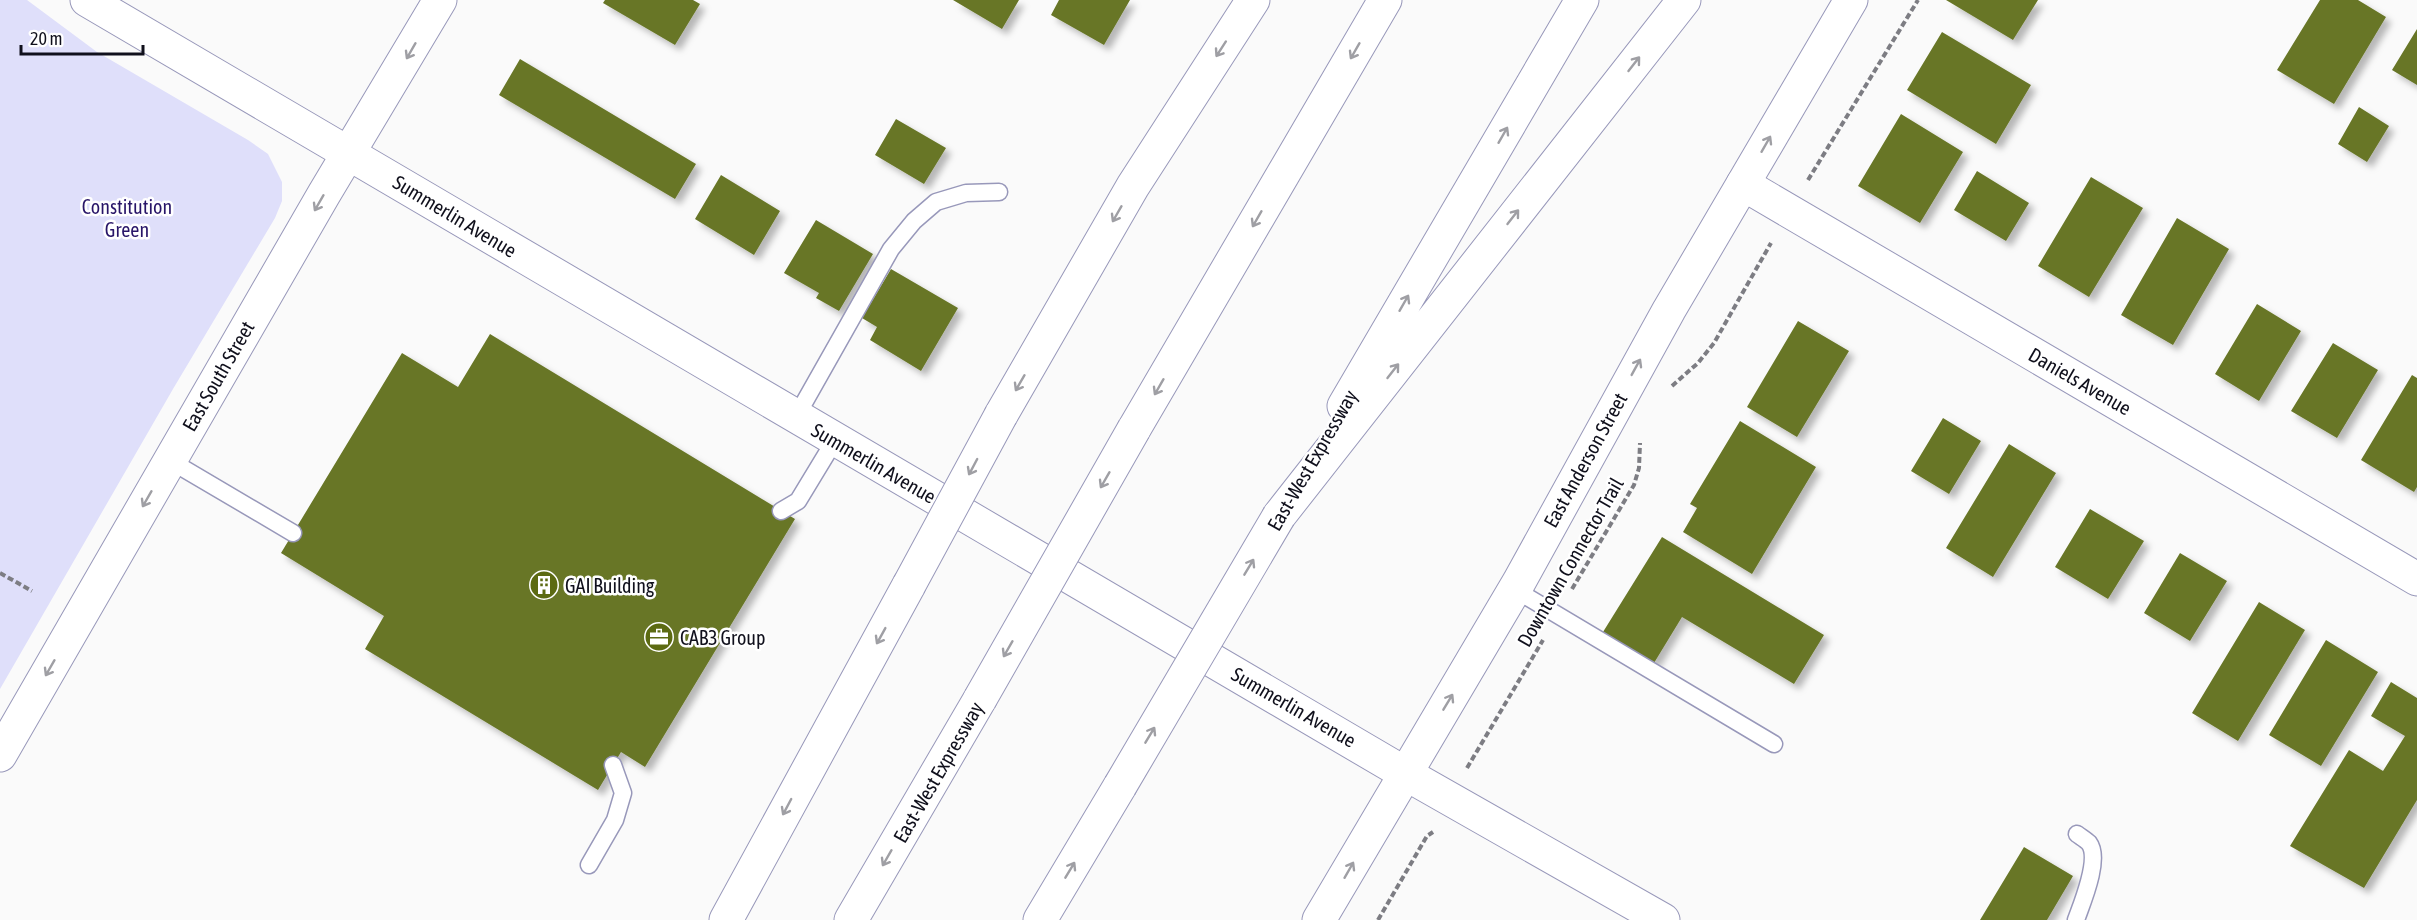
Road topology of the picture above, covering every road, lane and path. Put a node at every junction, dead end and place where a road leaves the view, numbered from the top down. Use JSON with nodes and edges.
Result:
{"nodes":[{"id":1,"x":87,"y":0,"type":"edge"},
{"id":2,"x":440,"y":0,"type":"edge"},
{"id":3,"x":1253,"y":0,"type":"edge"},
{"id":4,"x":1385,"y":0,"type":"edge"},
{"id":5,"x":1582,"y":0,"type":"edge"},
{"id":6,"x":1684,"y":0,"type":"edge"},
{"id":7,"x":1851,"y":0,"type":"edge"},
{"id":8,"x":1918,"y":0,"type":"edge"},
{"id":9,"x":350,"y":154,"type":"junction"},
{"id":10,"x":1743,"y":184,"type":"junction"},
{"id":11,"x":1806,"y":184,"type":"dead end"},
{"id":12,"x":999,"y":192,"type":"dead end"},
{"id":13,"x":1774,"y":239,"type":"dead end"},
{"id":14,"x":1672,"y":386,"type":"dead end"},
{"id":15,"x":796,"y":417,"type":"junction"},
{"id":16,"x":1640,"y":437,"type":"dead end"},
{"id":17,"x":835,"y":440,"type":"junction"},
{"id":18,"x":169,"y":460,"type":"junction"},
{"id":19,"x":781,"y":510,"type":"dead end"},
{"id":20,"x":1279,"y":516,"type":"junction"},
{"id":21,"x":293,"y":533,"type":"dead end"},
{"id":22,"x":0,"y":573,"type":"edge"},
{"id":23,"x":2417,"y":579,"type":"edge"},
{"id":24,"x":1514,"y":589,"type":"junction"},
{"id":25,"x":32,"y":591,"type":"dead end"},
{"id":26,"x":1558,"y":614,"type":"junction"},
{"id":27,"x":1774,"y":744,"type":"dead end"},
{"id":28,"x":0,"y":755,"type":"edge"},
{"id":29,"x":1472,"y":758,"type":"dead end"},
{"id":30,"x":613,"y":765,"type":"dead end"},
{"id":31,"x":1406,"y":774,"type":"junction"},
{"id":32,"x":1437,"y":829,"type":"dead end"},
{"id":33,"x":2077,"y":834,"type":"dead end"},
{"id":34,"x":589,"y":865,"type":"dead end"},
{"id":35,"x":726,"y":920,"type":"edge"},
{"id":36,"x":851,"y":920,"type":"edge"},
{"id":37,"x":1040,"y":920,"type":"edge"},
{"id":38,"x":1319,"y":920,"type":"edge"},
{"id":39,"x":1378,"y":920,"type":"edge"},
{"id":40,"x":1664,"y":920,"type":"edge"},
{"id":41,"x":2076,"y":920,"type":"edge"}],
"edges":[{"from":1,"to":9,"type":"main road","name":"Summerlin Avenue"},
{"from":2,"to":9,"type":"main road","name":"East South Street","one_way":true},
{"from":3,"to":35,"type":"main road","one_way":true,"bridge":true},
{"from":4,"to":36,"type":"main road","name":"East-West Expressway","one_way":true,"bridge":true},
{"from":20,"to":5,"type":"main road","name":"East-West Expressway","one_way":true},
{"from":20,"to":6,"type":"main road","one_way":true},
{"from":10,"to":7,"type":"main road","name":"East Anderson Street","one_way":true},
{"from":8,"to":11,"type":"path"},
{"from":9,"to":15,"type":"main road","name":"Summerlin Avenue"},
{"from":9,"to":18,"type":"main road","name":"East South Street","one_way":true},
{"from":10,"to":23,"type":"main road","name":"Daniels Avenue"},
{"from":24,"to":10,"type":"main road","name":"East Anderson Street","one_way":true},
{"from":12,"to":15,"type":"lane"},
{"from":13,"to":14,"type":"path"},
{"from":15,"to":17,"type":"main road","name":"Summerlin Avenue"},
{"from":16,"to":26,"type":"path","name":"Downtown Connector Trail"},
{"from":17,"to":19,"type":"lane"},
{"from":17,"to":31,"type":"main road","name":"Summerlin Avenue"},
{"from":18,"to":21,"type":"lane"},
{"from":18,"to":28,"type":"main road","name":"East South Street","one_way":true},
{"from":37,"to":20,"type":"main road","name":"East-West Expressway","one_way":true,"bridge":true},
{"from":22,"to":25,"type":"path"},
{"from":24,"to":26,"type":"lane"},
{"from":31,"to":24,"type":"main road","name":"East Anderson Street","one_way":true},
{"from":26,"to":27,"type":"lane"},
{"from":26,"to":29,"type":"path","name":"Downtown Connector Trail"},
{"from":30,"to":34,"type":"lane"},
{"from":38,"to":31,"type":"main road","name":"East Anderson Street","one_way":true},
{"from":31,"to":40,"type":"main road","name":"Summerlin Avenue"},
{"from":32,"to":39,"type":"path"},
{"from":33,"to":41,"type":"lane"}]}
